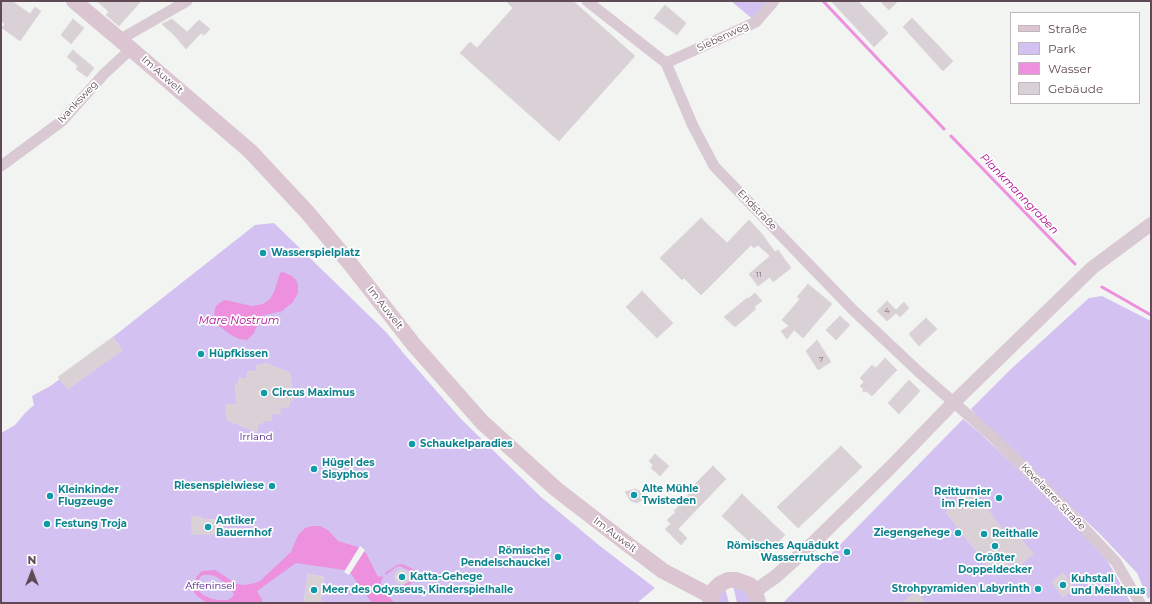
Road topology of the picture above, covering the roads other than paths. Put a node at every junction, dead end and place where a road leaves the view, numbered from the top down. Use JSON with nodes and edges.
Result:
{"nodes":[{"id":1,"x":74,"y":1,"type":"edge"},
{"id":2,"x":187,"y":1,"type":"edge"},
{"id":3,"x":587,"y":1,"type":"edge"},
{"id":4,"x":774,"y":1,"type":"edge"},
{"id":5,"x":125,"y":44,"type":"junction"},
{"id":6,"x":666,"y":63,"type":"junction"},
{"id":7,"x":1,"y":166,"type":"edge"},
{"id":8,"x":1151,"y":224,"type":"edge"},
{"id":9,"x":954,"y":402,"type":"junction"},
{"id":10,"x":757,"y":597,"type":"edge"},
{"id":11,"x":711,"y":600,"type":"edge"},
{"id":12,"x":1140,"y":603,"type":"edge"}],
"edges":[{"from":1,"to":5,"type":"main road","name":"Im Auwelt"},
{"from":2,"to":5,"type":"street","name":"Ivanksweg"},
{"from":3,"to":6,"type":"street","name":"Endstraße"},
{"from":4,"to":6,"type":"street","name":"Siebenweg"},
{"from":5,"to":7,"type":"street","name":"Ivanksweg"},
{"from":5,"to":11,"type":"main road","name":"Im Auwelt"},
{"from":6,"to":9,"type":"street","name":"Endstraße"},
{"from":8,"to":9,"type":"street"},
{"from":9,"to":10,"type":"street"},
{"from":9,"to":12,"type":"street","name":"Kevelaerer Straße"},
{"from":10,"to":11,"type":"main road"}]}
